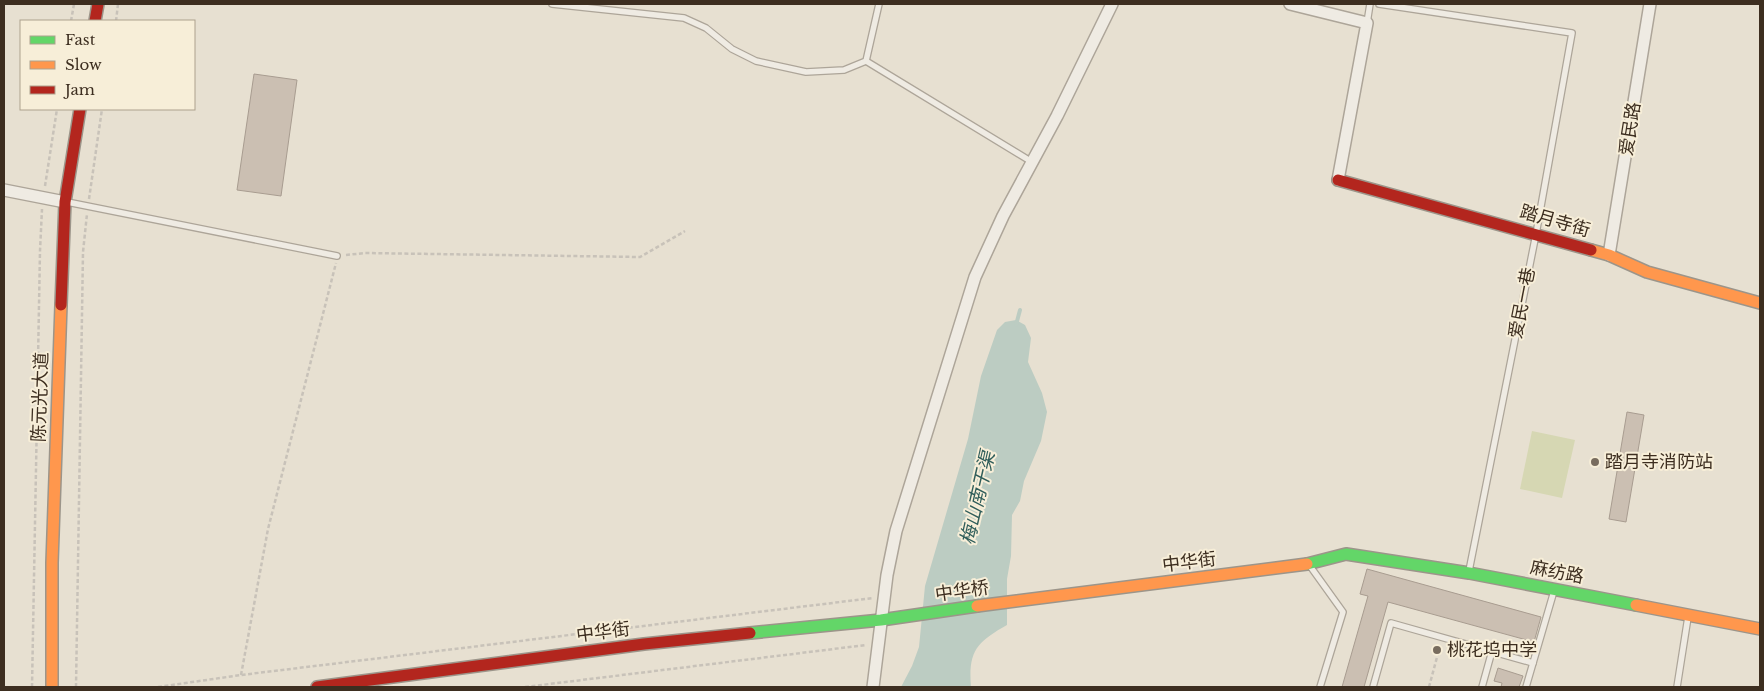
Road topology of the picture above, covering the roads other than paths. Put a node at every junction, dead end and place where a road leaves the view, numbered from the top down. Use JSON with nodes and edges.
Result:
{"nodes":[{"id":1,"x":98,"y":4,"type":"edge"},
{"id":2,"x":552,"y":4,"type":"edge"},
{"id":3,"x":879,"y":4,"type":"edge"},
{"id":4,"x":1112,"y":4,"type":"edge"},
{"id":5,"x":1290,"y":4,"type":"edge"},
{"id":6,"x":1370,"y":4,"type":"edge"},
{"id":7,"x":1379,"y":4,"type":"edge"},
{"id":8,"x":1650,"y":4,"type":"edge"},
{"id":9,"x":95,"y":20,"type":"edge"},
{"id":10,"x":1366,"y":23,"type":"junction"},
{"id":11,"x":866,"y":61,"type":"junction"},
{"id":12,"x":80,"y":110,"type":"edge"},
{"id":13,"x":1032,"y":162,"type":"junction"},
{"id":14,"x":1338,"y":180,"type":"joint"},
{"id":15,"x":4,"y":190,"type":"edge"},
{"id":16,"x":65,"y":202,"type":"junction"},
{"id":17,"x":1536,"y":234,"type":"junction"},
{"id":18,"x":1609,"y":255,"type":"junction"},
{"id":19,"x":337,"y":256,"type":"road end"},
{"id":20,"x":1760,"y":304,"type":"edge"},
{"id":21,"x":1346,"y":554,"type":"joint"},
{"id":22,"x":1309,"y":564,"type":"junction"},
{"id":23,"x":1469,"y":573,"type":"junction"},
{"id":24,"x":1555,"y":589,"type":"junction"},
{"id":25,"x":1035,"y":598,"type":"joint"},
{"id":26,"x":1688,"y":615,"type":"junction"},
{"id":27,"x":894,"y":618,"type":"joint"},
{"id":28,"x":881,"y":620,"type":"junction"},
{"id":29,"x":1760,"y":629,"type":"edge"},
{"id":30,"x":1492,"y":652,"type":"junction"},
{"id":31,"x":1533,"y":663,"type":"junction"},
{"id":32,"x":52,"y":687,"type":"edge"},
{"id":33,"x":316,"y":687,"type":"edge"},
{"id":34,"x":873,"y":687,"type":"edge"},
{"id":35,"x":1320,"y":687,"type":"edge"},
{"id":36,"x":1373,"y":687,"type":"edge"},
{"id":37,"x":1482,"y":687,"type":"edge"},
{"id":38,"x":1526,"y":687,"type":"edge"},
{"id":39,"x":1677,"y":687,"type":"edge"}],
"edges":[{"from":1,"to":9,"type":"main road"},
{"from":2,"to":11,"type":"lane"},
{"from":3,"to":11,"type":"lane"},
{"from":4,"to":13,"type":"street"},
{"from":5,"to":10,"type":"street"},
{"from":6,"to":10,"type":"lane"},
{"from":7,"to":17,"type":"lane","name":"爱民一巷"},
{"from":8,"to":18,"type":"street","name":"爱民路"},
{"from":10,"to":14,"type":"street"},
{"from":11,"to":13,"type":"lane"},
{"from":12,"to":16,"type":"main road","name":"陈元光大道"},
{"from":13,"to":28,"type":"street"},
{"from":14,"to":17,"type":"main road","name":"踏月寺街"},
{"from":15,"to":16,"type":"street"},
{"from":16,"to":19,"type":"lane"},
{"from":16,"to":32,"type":"main road","name":"陈元光大道"},
{"from":17,"to":18,"type":"main road","name":"踏月寺街"},
{"from":17,"to":23,"type":"lane","name":"爱民一巷"},
{"from":18,"to":20,"type":"main road","name":"踏月寺街"},
{"from":21,"to":22,"type":"main road","name":"中华街"},
{"from":21,"to":23,"type":"main road","name":"麻纺路"},
{"from":22,"to":25,"type":"main road","name":"中华街"},
{"from":22,"to":35,"type":"lane"},
{"from":23,"to":24,"type":"main road","name":"麻纺路"},
{"from":24,"to":26,"type":"main road","name":"麻纺路"},
{"from":24,"to":31,"type":"lane"},
{"from":25,"to":27,"type":"main road","name":"中华桥"},
{"from":26,"to":29,"type":"main road","name":"麻纺路"},
{"from":26,"to":39,"type":"lane"},
{"from":27,"to":28,"type":"main road","name":"中华街"},
{"from":28,"to":33,"type":"main road","name":"中华街"},
{"from":28,"to":34,"type":"street"},
{"from":30,"to":31,"type":"lane"},
{"from":30,"to":36,"type":"lane"},
{"from":30,"to":37,"type":"lane"},
{"from":31,"to":38,"type":"lane"}]}
